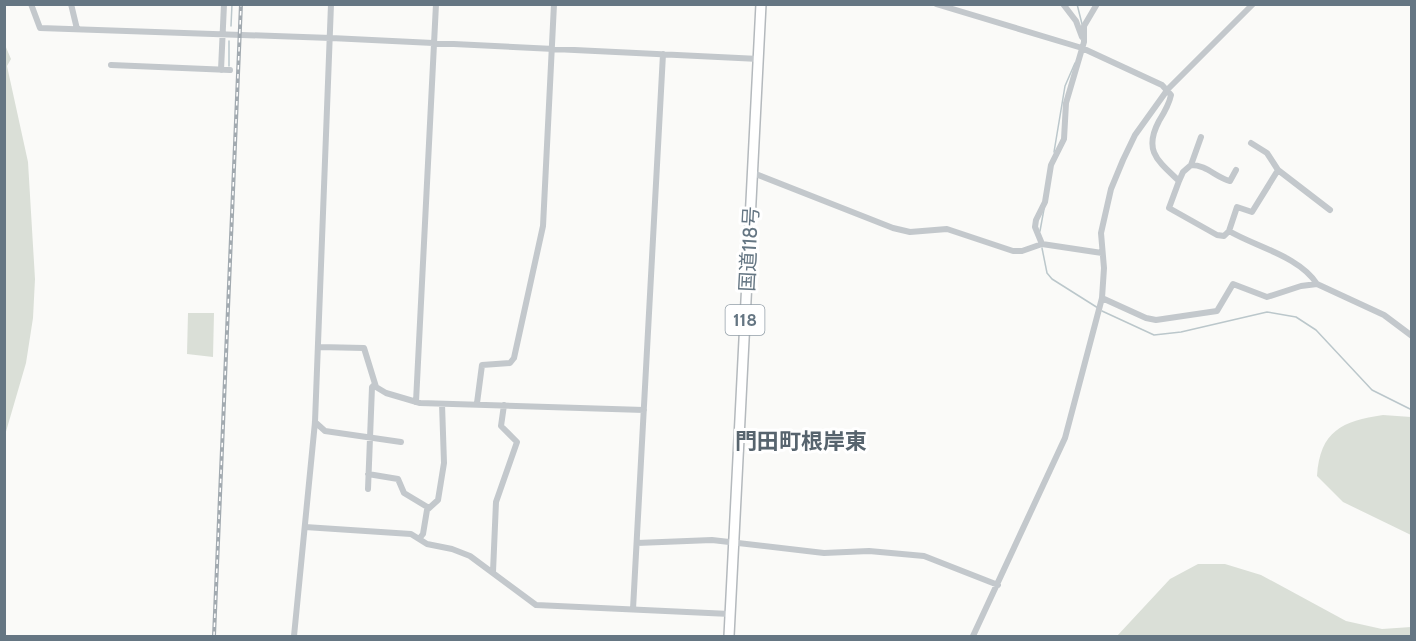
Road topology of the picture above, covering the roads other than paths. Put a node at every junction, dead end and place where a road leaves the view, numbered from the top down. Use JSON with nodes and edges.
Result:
{"nodes":[{"id":1,"x":31,"y":4,"type":"edge"},
{"id":2,"x":71,"y":4,"type":"edge"},
{"id":3,"x":224,"y":4,"type":"edge"},
{"id":4,"x":331,"y":4,"type":"edge"},
{"id":5,"x":436,"y":4,"type":"edge"},
{"id":6,"x":554,"y":4,"type":"edge"},
{"id":7,"x":761,"y":4,"type":"edge"},
{"id":8,"x":936,"y":4,"type":"edge"},
{"id":9,"x":1063,"y":4,"type":"edge"},
{"id":10,"x":1097,"y":4,"type":"edge"},
{"id":11,"x":1253,"y":4,"type":"edge"},
{"id":12,"x":77,"y":29,"type":"junction"},
{"id":13,"x":223,"y":34,"type":"junction"},
{"id":14,"x":331,"y":38,"type":"junction"},
{"id":15,"x":434,"y":43,"type":"junction"},
{"id":16,"x":1083,"y":45,"type":"junction"},
{"id":17,"x":552,"y":49,"type":"junction"},
{"id":18,"x":663,"y":54,"type":"junction"},
{"id":19,"x":759,"y":59,"type":"junction"},
{"id":20,"x":111,"y":65,"type":"dead end"},
{"id":21,"x":221,"y":70,"type":"junction"},
{"id":22,"x":230,"y":70,"type":"dead end"},
{"id":23,"x":1168,"y":89,"type":"junction"},
{"id":24,"x":1201,"y":137,"type":"dead end"},
{"id":25,"x":1251,"y":143,"type":"dead end"},
{"id":26,"x":1191,"y":165,"type":"junction"},
{"id":27,"x":1236,"y":170,"type":"dead end"},
{"id":28,"x":1278,"y":170,"type":"junction"},
{"id":29,"x":753,"y":172,"type":"junction"},
{"id":30,"x":1179,"y":181,"type":"junction"},
{"id":31,"x":1330,"y":210,"type":"dead end"},
{"id":32,"x":1229,"y":231,"type":"junction"},
{"id":33,"x":1042,"y":244,"type":"junction"},
{"id":34,"x":1102,"y":253,"type":"junction"},
{"id":35,"x":1317,"y":284,"type":"junction"},
{"id":36,"x":1102,"y":298,"type":"junction"},
{"id":37,"x":1412,"y":336,"type":"edge"},
{"id":38,"x":319,"y":347,"type":"junction"},
{"id":39,"x":374,"y":385,"type":"junction"},
{"id":40,"x":416,"y":402,"type":"junction"},
{"id":41,"x":477,"y":403,"type":"junction"},
{"id":42,"x":442,"y":404,"type":"junction"},
{"id":43,"x":504,"y":405,"type":"junction"},
{"id":44,"x":644,"y":410,"type":"junction"},
{"id":45,"x":315,"y":422,"type":"junction"},
{"id":46,"x":370,"y":437,"type":"junction"},
{"id":47,"x":401,"y":442,"type":"dead end"},
{"id":48,"x":369,"y":474,"type":"junction"},
{"id":49,"x":368,"y":489,"type":"dead end"},
{"id":50,"x":429,"y":508,"type":"junction"},
{"id":51,"x":305,"y":527,"type":"junction"},
{"id":52,"x":419,"y":539,"type":"junction"},
{"id":53,"x":734,"y":542,"type":"junction"},
{"id":54,"x":637,"y":543,"type":"junction"},
{"id":55,"x":493,"y":572,"type":"junction"},
{"id":56,"x":998,"y":585,"type":"junction"},
{"id":57,"x":633,"y":609,"type":"junction"},
{"id":58,"x":730,"y":614,"type":"junction"},
{"id":59,"x":294,"y":636,"type":"edge"},
{"id":60,"x":729,"y":636,"type":"edge"},
{"id":61,"x":973,"y":636,"type":"edge"}],
"edges":[{"from":1,"to":12,"type":"street"},
{"from":2,"to":12,"type":"street"},
{"from":3,"to":13,"type":"street"},
{"from":4,"to":14,"type":"street"},
{"from":5,"to":15,"type":"street"},
{"from":6,"to":17,"type":"street"},
{"from":7,"to":19,"type":"highway","name":"国道118号","number":"118"},
{"from":8,"to":16,"type":"street"},
{"from":9,"to":16,"type":"street"},
{"from":10,"to":16,"type":"street"},
{"from":11,"to":23,"type":"street"},
{"from":12,"to":13,"type":"street"},
{"from":13,"to":14,"type":"street"},
{"from":13,"to":21,"type":"street"},
{"from":14,"to":15,"type":"street"},
{"from":14,"to":38,"type":"street"},
{"from":15,"to":17,"type":"street"},
{"from":15,"to":40,"type":"street"},
{"from":16,"to":23,"type":"street"},
{"from":16,"to":33,"type":"street"},
{"from":17,"to":18,"type":"street"},
{"from":17,"to":41,"type":"street"},
{"from":18,"to":19,"type":"street"},
{"from":18,"to":44,"type":"street"},
{"from":19,"to":29,"type":"highway","name":"国道118号","number":"118"},
{"from":20,"to":21,"type":"street"},
{"from":21,"to":22,"type":"street"},
{"from":23,"to":30,"type":"street"},
{"from":23,"to":34,"type":"street"},
{"from":24,"to":26,"type":"street"},
{"from":25,"to":28,"type":"street"},
{"from":26,"to":27,"type":"street"},
{"from":26,"to":30,"type":"street"},
{"from":28,"to":31,"type":"street"},
{"from":28,"to":32,"type":"street"},
{"from":29,"to":33,"type":"street"},
{"from":29,"to":53,"type":"highway","name":"国道118号","number":"118"},
{"from":30,"to":32,"type":"street"},
{"from":32,"to":35,"type":"street"},
{"from":33,"to":34,"type":"street"},
{"from":34,"to":36,"type":"street"},
{"from":35,"to":36,"type":"street"},
{"from":35,"to":37,"type":"street"},
{"from":36,"to":56,"type":"street"},
{"from":38,"to":39,"type":"street"},
{"from":38,"to":45,"type":"street"},
{"from":39,"to":40,"type":"street"},
{"from":39,"to":46,"type":"street"},
{"from":40,"to":42,"type":"street"},
{"from":41,"to":42,"type":"street"},
{"from":41,"to":43,"type":"street"},
{"from":42,"to":50,"type":"street"},
{"from":43,"to":44,"type":"street"},
{"from":43,"to":55,"type":"street"},
{"from":44,"to":54,"type":"street"},
{"from":45,"to":46,"type":"street"},
{"from":45,"to":51,"type":"street"},
{"from":46,"to":47,"type":"street"},
{"from":46,"to":48,"type":"street"},
{"from":48,"to":49,"type":"street"},
{"from":48,"to":50,"type":"street"},
{"from":50,"to":52,"type":"street"},
{"from":51,"to":52,"type":"street"},
{"from":51,"to":59,"type":"street"},
{"from":52,"to":55,"type":"street"},
{"from":53,"to":54,"type":"street"},
{"from":53,"to":56,"type":"street"},
{"from":53,"to":58,"type":"highway","name":"国道118号","number":"118"},
{"from":54,"to":57,"type":"street"},
{"from":55,"to":57,"type":"street"},
{"from":56,"to":61,"type":"street"},
{"from":57,"to":58,"type":"street"},
{"from":58,"to":60,"type":"highway","name":"国道118号","number":"118"}]}
